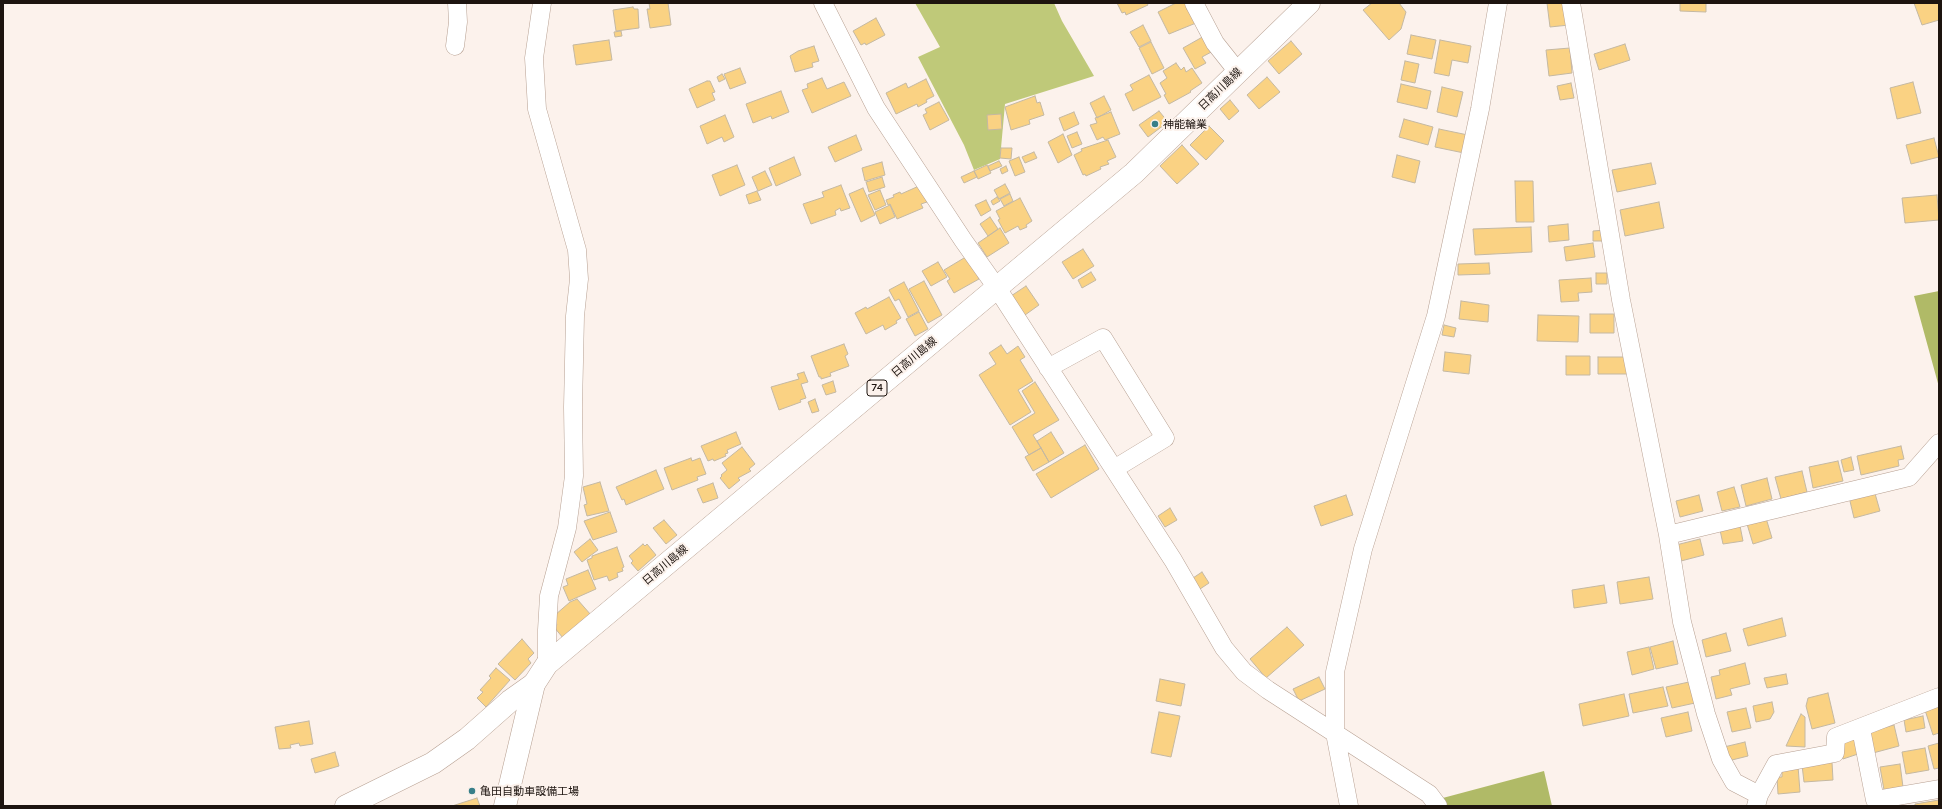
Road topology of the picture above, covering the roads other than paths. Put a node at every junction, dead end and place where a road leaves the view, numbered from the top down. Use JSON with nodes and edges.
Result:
{"nodes":[{"id":1,"x":456,"y":3,"type":"edge"},
{"id":2,"x":542,"y":3,"type":"edge"},
{"id":3,"x":823,"y":3,"type":"edge"},
{"id":4,"x":1194,"y":3,"type":"edge"},
{"id":5,"x":1309,"y":3,"type":"edge"},
{"id":6,"x":1498,"y":3,"type":"edge"},
{"id":7,"x":1571,"y":3,"type":"edge"},
{"id":8,"x":454,"y":46,"type":"dead end"},
{"id":9,"x":1238,"y":72,"type":"junction"},
{"id":10,"x":997,"y":288,"type":"junction"},
{"id":11,"x":1048,"y":368,"type":"junction"},
{"id":12,"x":1939,"y":443,"type":"edge"},
{"id":13,"x":1114,"y":469,"type":"junction"},
{"id":14,"x":1668,"y":535,"type":"junction"},
{"id":15,"x":547,"y":664,"type":"junction"},
{"id":16,"x":534,"y":684,"type":"junction"},
{"id":17,"x":1939,"y":697,"type":"edge"},
{"id":18,"x":1861,"y":729,"type":"junction"},
{"id":19,"x":1335,"y":734,"type":"junction"},
{"id":20,"x":1939,"y":789,"type":"edge"},
{"id":21,"x":1757,"y":800,"type":"edge"},
{"id":22,"x":346,"y":806,"type":"edge"},
{"id":23,"x":505,"y":806,"type":"edge"},
{"id":24,"x":1349,"y":806,"type":"edge"},
{"id":25,"x":1438,"y":806,"type":"edge"}],
"edges":[{"from":1,"to":8,"type":"street"},
{"from":2,"to":15,"type":"street"},
{"from":3,"to":10,"type":"street"},
{"from":4,"to":9,"type":"street"},
{"from":5,"to":9,"type":"main road","name":"日高川島線","number":"74"},
{"from":6,"to":19,"type":"street"},
{"from":7,"to":14,"type":"street"},
{"from":9,"to":10,"type":"main road","name":"日高川島線","number":"74"},
{"from":10,"to":11,"type":"street"},
{"from":10,"to":15,"type":"main road","name":"日高川島線","number":"74"},
{"from":11,"to":13,"type":"street"},
{"from":11,"to":13,"type":"street"},
{"from":12,"to":14,"type":"street"},
{"from":13,"to":19,"type":"street"},
{"from":14,"to":21,"type":"street"},
{"from":15,"to":16,"type":"main road","name":"日高川島線","number":"74"},
{"from":16,"to":22,"type":"main road"},
{"from":16,"to":23,"type":"main road","name":"日高川島線","number":"74"},
{"from":17,"to":18,"type":"street"},
{"from":18,"to":20,"type":"street"},
{"from":18,"to":21,"type":"street"},
{"from":19,"to":24,"type":"street"},
{"from":19,"to":25,"type":"street"}]}
